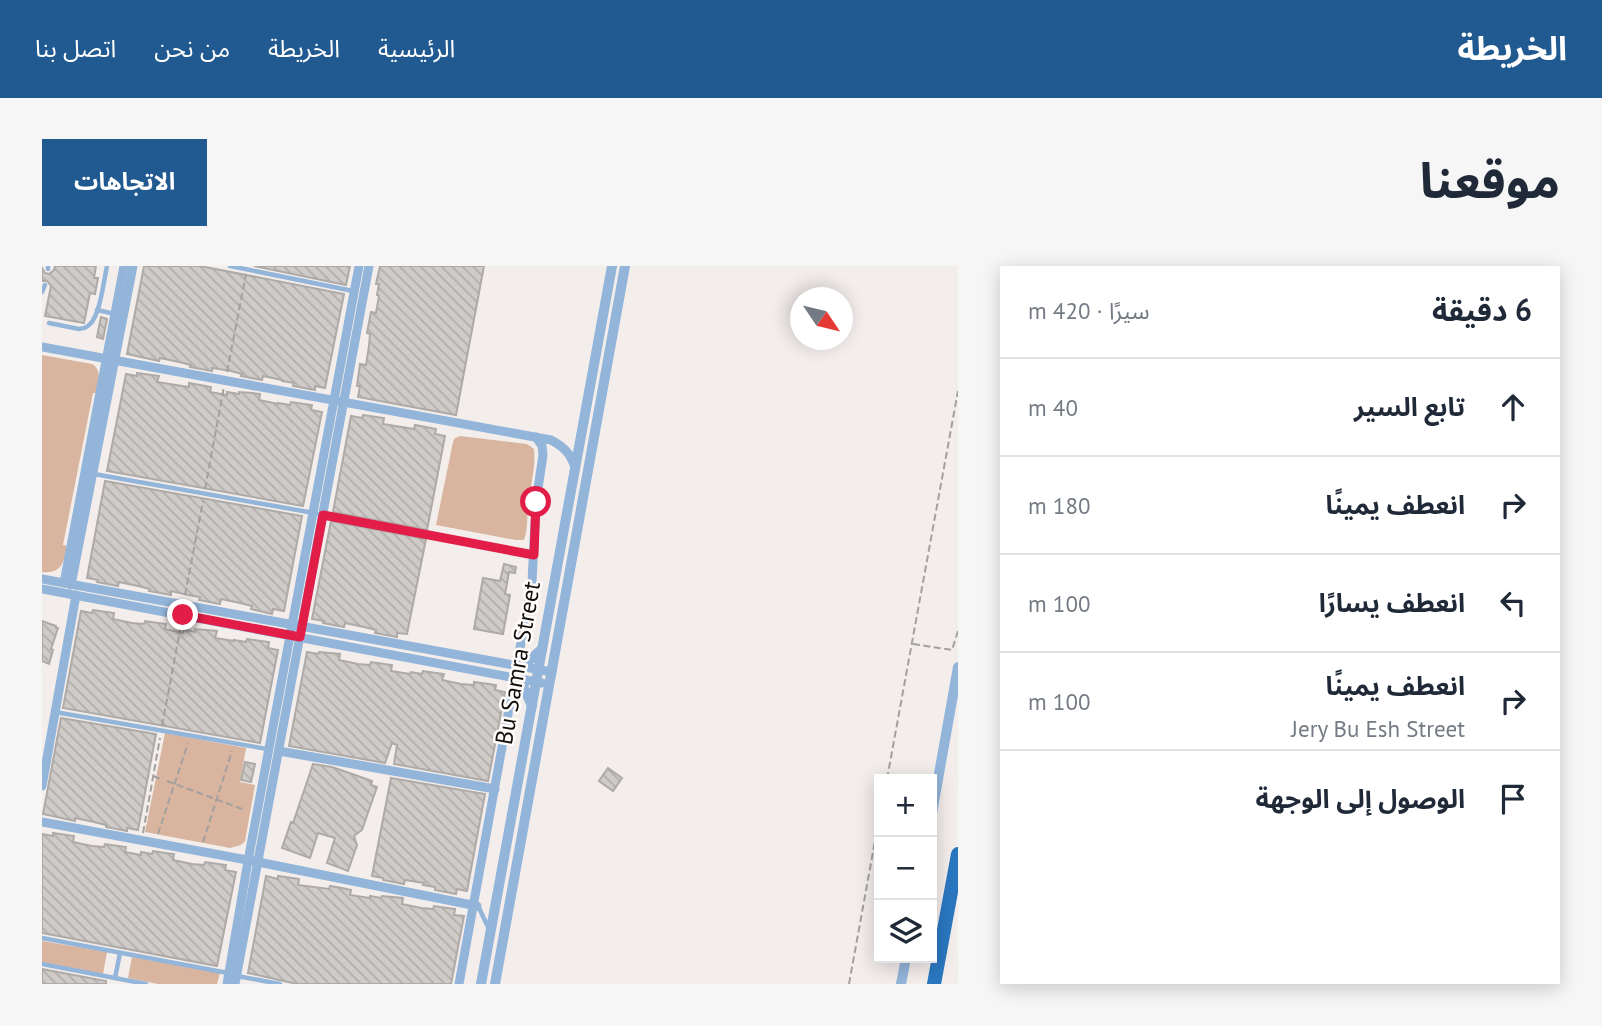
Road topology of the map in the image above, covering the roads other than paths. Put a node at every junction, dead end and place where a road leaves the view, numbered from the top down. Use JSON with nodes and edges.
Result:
{"nodes":[{"id":1,"x":107,"y":266,"type":"edge"},
{"id":2,"x":124,"y":266,"type":"edge"},
{"id":3,"x":132,"y":266,"type":"edge"},
{"id":4,"x":230,"y":266,"type":"edge"},
{"id":5,"x":359,"y":266,"type":"edge"},
{"id":6,"x":369,"y":266,"type":"edge"},
{"id":7,"x":612,"y":266,"type":"edge"},
{"id":8,"x":625,"y":266,"type":"edge"},
{"id":9,"x":247,"y":268,"type":"edge"},
{"id":10,"x":45,"y":285,"type":"dead end"},
{"id":11,"x":42,"y":292,"type":"edge"},
{"id":12,"x":359,"y":292,"type":"junction"},
{"id":13,"x":97,"y":310,"type":"junction"},
{"id":14,"x":114,"y":314,"type":"junction"},
{"id":15,"x":49,"y":323,"type":"dead end"},
{"id":16,"x":42,"y":346,"type":"edge"},
{"id":17,"x":110,"y":359,"type":"junction"},
{"id":18,"x":339,"y":401,"type":"junction"},
{"id":19,"x":536,"y":437,"type":"junction"},
{"id":20,"x":575,"y":467,"type":"junction"},
{"id":21,"x":92,"y":474,"type":"junction"},
{"id":22,"x":318,"y":514,"type":"junction"},
{"id":23,"x":534,"y":555,"type":"junction"},
{"id":24,"x":42,"y":579,"type":"edge"},
{"id":25,"x":68,"y":584,"type":"junction"},
{"id":26,"x":42,"y":589,"type":"edge"},
{"id":27,"x":76,"y":595,"type":"junction"},
{"id":28,"x":296,"y":631,"type":"junction"},
{"id":29,"x":542,"y":649,"type":"junction"},
{"id":30,"x":520,"y":666,"type":"junction"},
{"id":31,"x":958,"y":667,"type":"edge"},
{"id":32,"x":552,"y":672,"type":"junction"},
{"id":33,"x":538,"y":676,"type":"junction"},
{"id":34,"x":518,"y":679,"type":"junction"},
{"id":35,"x":550,"y":685,"type":"junction"},
{"id":36,"x":532,"y":706,"type":"junction"},
{"id":37,"x":55,"y":712,"type":"junction"},
{"id":38,"x":274,"y":750,"type":"junction"},
{"id":39,"x":937,"y":785,"type":"edge"},
{"id":40,"x":42,"y":786,"type":"edge"},
{"id":41,"x":495,"y":789,"type":"junction"},
{"id":42,"x":42,"y":822,"type":"edge"},
{"id":43,"x":958,"y":854,"type":"edge"},
{"id":44,"x":253,"y":862,"type":"junction"},
{"id":45,"x":476,"y":906,"type":"junction"},
{"id":46,"x":491,"y":933,"type":"junction"},
{"id":47,"x":42,"y":938,"type":"edge"},
{"id":48,"x":120,"y":953,"type":"junction"},
{"id":49,"x":905,"y":963,"type":"edge"},
{"id":50,"x":42,"y":964,"type":"edge"},
{"id":51,"x":115,"y":978,"type":"junction"},
{"id":52,"x":234,"y":978,"type":"edge"},
{"id":53,"x":146,"y":984,"type":"edge"},
{"id":54,"x":227,"y":984,"type":"edge"},
{"id":55,"x":279,"y":984,"type":"edge"},
{"id":56,"x":459,"y":984,"type":"edge"},
{"id":57,"x":481,"y":984,"type":"edge"},
{"id":58,"x":495,"y":984,"type":"edge"},
{"id":59,"x":901,"y":984,"type":"edge"},
{"id":60,"x":934,"y":984,"type":"edge"}],
"edges":[{"from":1,"to":13,"type":"lane"},
{"from":2,"to":14,"type":"street"},
{"from":3,"to":17,"type":"street"},
{"from":4,"to":9,"type":"lane"},
{"from":5,"to":12,"type":"street"},
{"from":6,"to":12,"type":"street"},
{"from":7,"to":20,"type":"street","name":"Bu Samra Street"},
{"from":8,"to":32,"type":"street","name":"Bu Samra Street"},
{"from":9,"to":12,"type":"lane"},
{"from":10,"to":11,"type":"lane"},
{"from":12,"to":18,"type":"street"},
{"from":13,"to":14,"type":"lane"},
{"from":13,"to":15,"type":"lane"},
{"from":14,"to":17,"type":"street"},
{"from":16,"to":17,"type":"street"},
{"from":17,"to":18,"type":"street"},
{"from":17,"to":21,"type":"street"},
{"from":17,"to":25,"type":"street"},
{"from":18,"to":19,"type":"street"},
{"from":18,"to":22,"type":"street"},
{"from":19,"to":20,"type":"street"},
{"from":19,"to":23,"type":"street"},
{"from":20,"to":29,"type":"street","name":"Bu Samra Street"},
{"from":21,"to":22,"type":"lane"},
{"from":21,"to":25,"type":"street"},
{"from":22,"to":23,"type":"lane"},
{"from":22,"to":28,"type":"street"},
{"from":23,"to":30,"type":"street"},
{"from":24,"to":25,"type":"street"},
{"from":25,"to":28,"type":"street"},
{"from":26,"to":27,"type":"street"},
{"from":27,"to":28,"type":"street"},
{"from":27,"to":37,"type":"street"},
{"from":28,"to":30,"type":"street"},
{"from":28,"to":34,"type":"street"},
{"from":28,"to":38,"type":"street"},
{"from":29,"to":30,"type":"street"},
{"from":29,"to":33,"type":"street","name":"Bu Samra Street"},
{"from":30,"to":33,"type":"street"},
{"from":30,"to":34,"type":"street"},
{"from":31,"to":39,"type":"street"},
{"from":32,"to":33,"type":"street"},
{"from":32,"to":35,"type":"street","name":"Bu Samra Street"},
{"from":33,"to":34,"type":"street"},
{"from":33,"to":35,"type":"street"},
{"from":33,"to":36,"type":"street","name":"Bu Samra Street"},
{"from":34,"to":36,"type":"street"},
{"from":34,"to":41,"type":"street"},
{"from":35,"to":58,"type":"street","name":"Bu Samra Street"},
{"from":36,"to":46,"type":"street","name":"Bu Samra Street"},
{"from":37,"to":38,"type":"lane"},
{"from":37,"to":40,"type":"street"},
{"from":38,"to":41,"type":"street"},
{"from":38,"to":44,"type":"street"},
{"from":41,"to":45,"type":"street"},
{"from":42,"to":44,"type":"street"},
{"from":43,"to":60,"type":"highway"},
{"from":44,"to":45,"type":"street"},
{"from":44,"to":52,"type":"street"},
{"from":45,"to":46,"type":"lane"},
{"from":45,"to":56,"type":"street"},
{"from":46,"to":57,"type":"street","name":"Bu Samra Street"},
{"from":47,"to":48,"type":"lane"},
{"from":48,"to":51,"type":"lane"},
{"from":48,"to":52,"type":"lane"},
{"from":49,"to":59,"type":"street"},
{"from":50,"to":51,"type":"lane"},
{"from":51,"to":53,"type":"lane"},
{"from":52,"to":54,"type":"street"},
{"from":52,"to":55,"type":"lane"}]}
